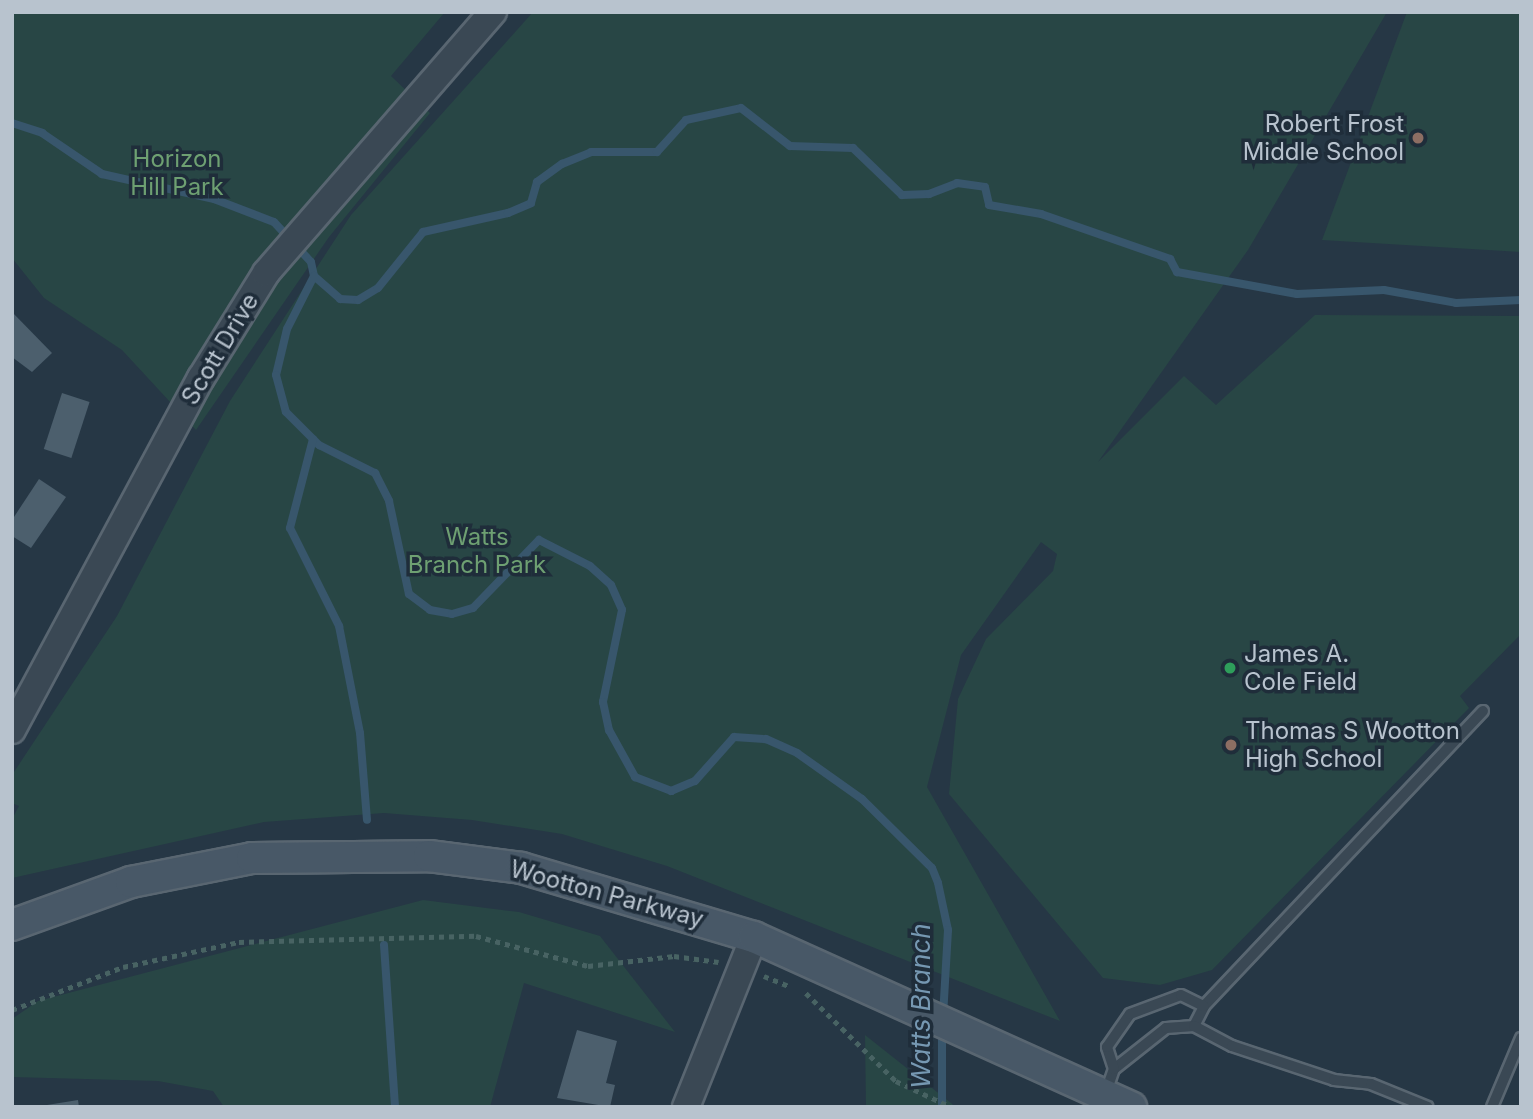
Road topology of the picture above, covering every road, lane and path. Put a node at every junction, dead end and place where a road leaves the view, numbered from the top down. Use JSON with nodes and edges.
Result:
{"nodes":[{"id":1,"x":493,"y":12,"type":"edge"},
{"id":2,"x":1483,"y":711,"type":"dead end"},
{"id":3,"x":12,"y":730,"type":"edge"},
{"id":4,"x":12,"y":925,"type":"edge"},
{"id":5,"x":754,"y":937,"type":"junction"},
{"id":6,"x":742,"y":967,"type":"junction"},
{"id":7,"x":1204,"y":1006,"type":"junction"},
{"id":8,"x":12,"y":1010,"type":"edge"},
{"id":9,"x":1194,"y":1026,"type":"junction"},
{"id":10,"x":1521,"y":1038,"type":"edge"},
{"id":11,"x":1117,"y":1090,"type":"edge"},
{"id":12,"x":685,"y":1107,"type":"edge"},
{"id":13,"x":951,"y":1107,"type":"edge"},
{"id":14,"x":1428,"y":1107,"type":"edge"},
{"id":15,"x":1492,"y":1107,"type":"edge"}],
"edges":[{"from":1,"to":3,"type":"street","name":"Scott Drive"},
{"from":2,"to":7,"type":"lane"},
{"from":4,"to":5,"type":"main road","name":"Wootton Parkway"},
{"from":5,"to":6,"type":"street"},
{"from":5,"to":11,"type":"main road","name":"Wootton Parkway"},
{"from":6,"to":8,"type":"path"},
{"from":6,"to":12,"type":"street"},
{"from":6,"to":13,"type":"path"},
{"from":7,"to":9,"type":"lane"},
{"from":7,"to":11,"type":"lane"},
{"from":9,"to":11,"type":"lane"},
{"from":9,"to":14,"type":"lane"},
{"from":10,"to":15,"type":"lane"}]}
